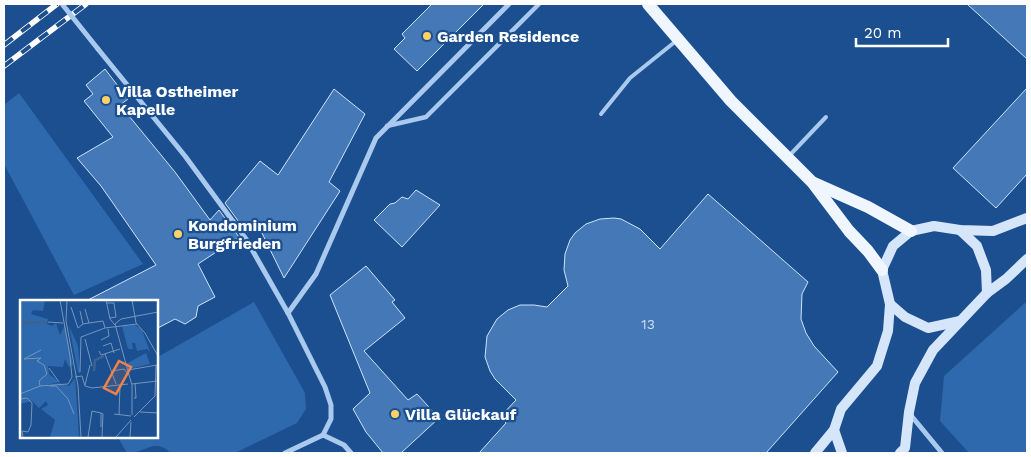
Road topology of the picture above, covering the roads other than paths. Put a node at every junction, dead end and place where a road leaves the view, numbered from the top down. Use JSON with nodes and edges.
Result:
{"nodes":[{"id":1,"x":62,"y":4,"type":"edge"},
{"id":2,"x":509,"y":4,"type":"edge"},
{"id":3,"x":539,"y":4,"type":"edge"},
{"id":4,"x":648,"y":4,"type":"edge"},
{"id":5,"x":678,"y":40,"type":"junction"},
{"id":6,"x":601,"y":114,"type":"dead end"},
{"id":7,"x":826,"y":117,"type":"dead end"},
{"id":8,"x":387,"y":126,"type":"junction"},
{"id":9,"x":787,"y":157,"type":"junction"},
{"id":10,"x":812,"y":182,"type":"junction"},
{"id":11,"x":1027,"y":218,"type":"edge"},
{"id":12,"x":960,"y":230,"type":"junction"},
{"id":13,"x":910,"y":231,"type":"junction"},
{"id":14,"x":1027,"y":259,"type":"edge"},
{"id":15,"x":882,"y":270,"type":"junction"},
{"id":16,"x":986,"y":293,"type":"junction"},
{"id":17,"x":890,"y":304,"type":"junction"},
{"id":18,"x":288,"y":313,"type":"junction"},
{"id":19,"x":961,"y":320,"type":"junction"},
{"id":20,"x":909,"y":412,"type":"junction"},
{"id":21,"x":834,"y":430,"type":"junction"},
{"id":22,"x":323,"y":435,"type":"junction"},
{"id":23,"x":285,"y":453,"type":"edge"},
{"id":24,"x":351,"y":453,"type":"edge"},
{"id":25,"x":815,"y":453,"type":"edge"},
{"id":26,"x":842,"y":453,"type":"edge"},
{"id":27,"x":900,"y":453,"type":"edge"},
{"id":28,"x":942,"y":453,"type":"edge"}],
"edges":[{"from":1,"to":18,"type":"street","bridge":true},
{"from":2,"to":8,"type":"street"},
{"from":3,"to":8,"type":"street"},
{"from":4,"to":5,"type":"main road"},
{"from":5,"to":6,"type":"lane"},
{"from":5,"to":9,"type":"main road"},
{"from":7,"to":9,"type":"lane"},
{"from":8,"to":18,"type":"street"},
{"from":9,"to":10,"type":"main road"},
{"from":10,"to":13,"type":"main road"},
{"from":10,"to":15,"type":"main road"},
{"from":11,"to":12,"type":"main road"},
{"from":12,"to":13,"type":"main road"},
{"from":12,"to":16,"type":"main road"},
{"from":13,"to":15,"type":"main road"},
{"from":14,"to":16,"type":"main road"},
{"from":15,"to":17,"type":"main road"},
{"from":16,"to":19,"type":"main road"},
{"from":17,"to":19,"type":"main road"},
{"from":17,"to":21,"type":"main road"},
{"from":18,"to":22,"type":"street"},
{"from":19,"to":20,"type":"main road"},
{"from":20,"to":27,"type":"main road"},
{"from":20,"to":28,"type":"street"},
{"from":21,"to":25,"type":"main road"},
{"from":21,"to":26,"type":"main road"},
{"from":22,"to":23,"type":"street"},
{"from":22,"to":24,"type":"street"}]}
